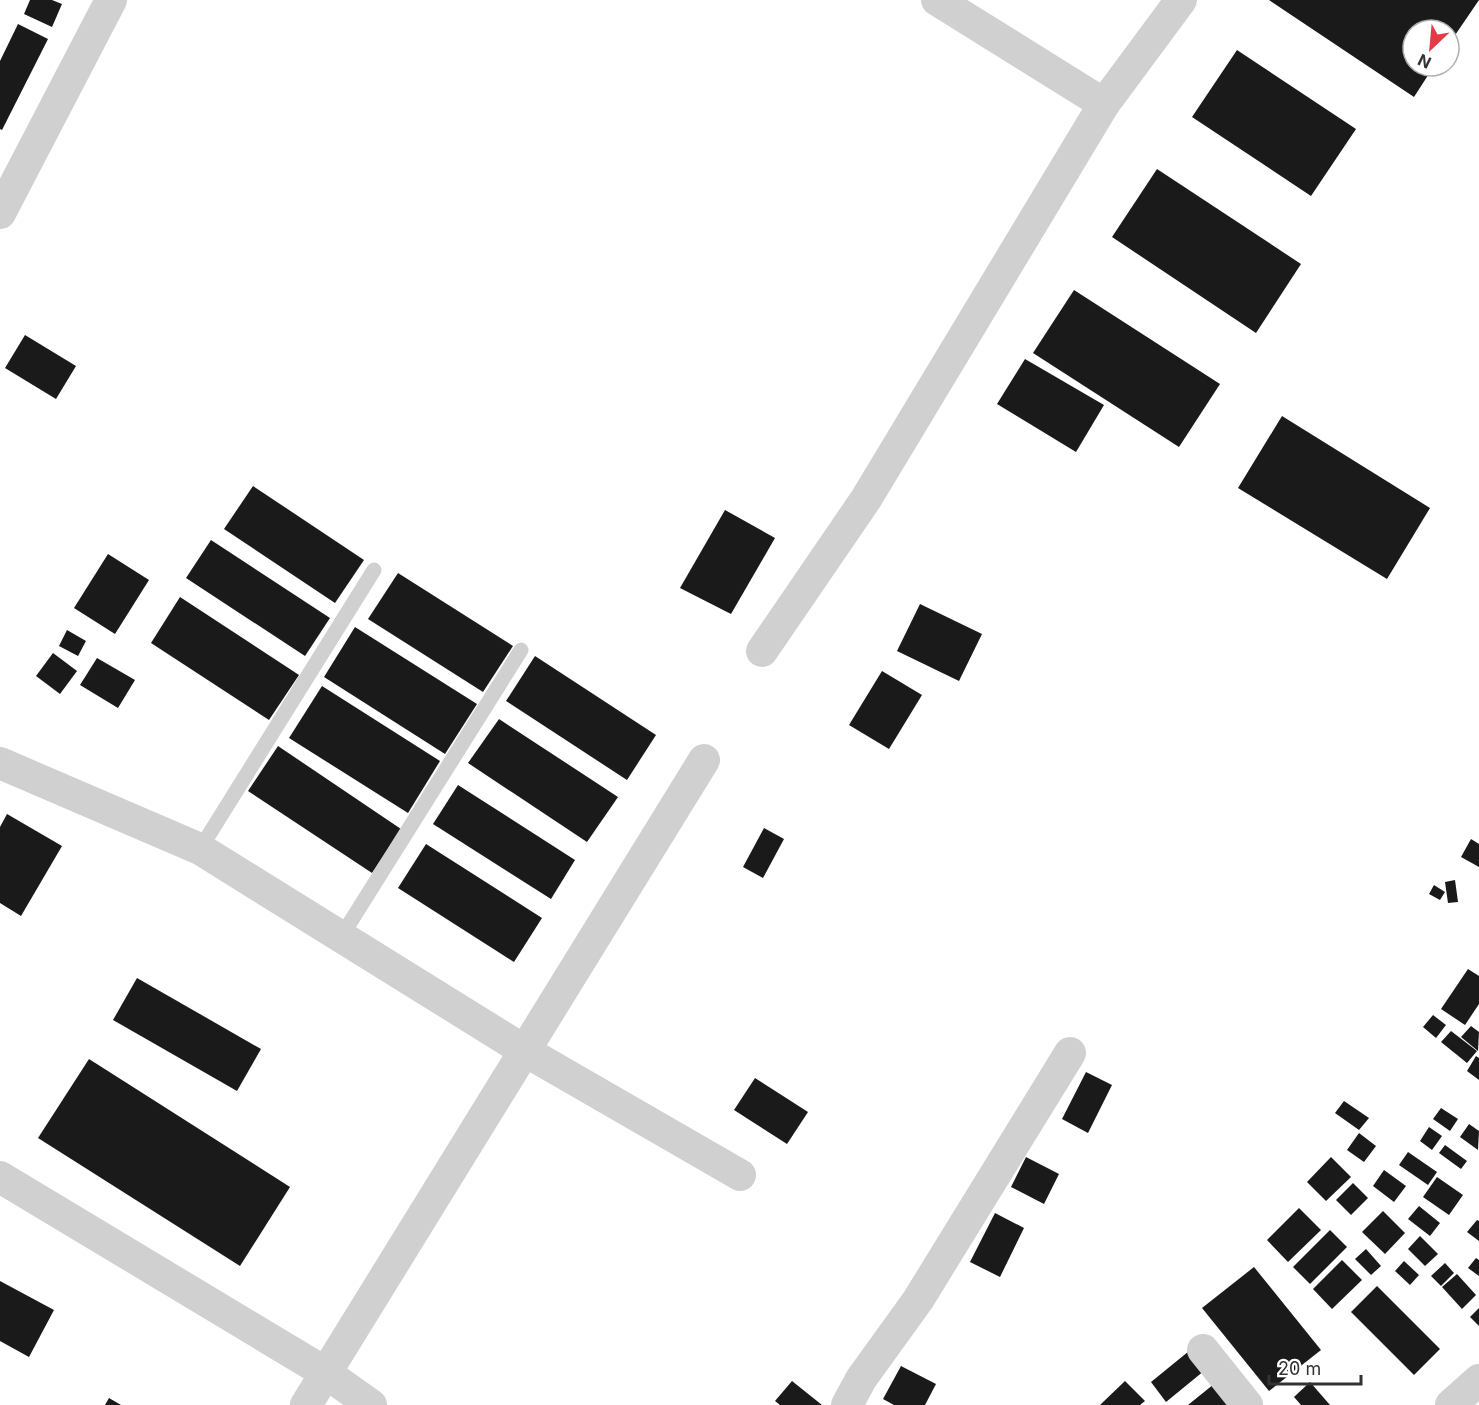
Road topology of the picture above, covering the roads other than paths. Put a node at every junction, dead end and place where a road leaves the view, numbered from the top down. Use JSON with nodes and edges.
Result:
{"nodes":[{"id":1,"x":111,"y":0,"type":"edge"},
{"id":2,"x":937,"y":0,"type":"edge"},
{"id":3,"x":1181,"y":0,"type":"edge"},
{"id":4,"x":1104,"y":104,"type":"junction"},
{"id":5,"x":0,"y":213,"type":"edge"},
{"id":6,"x":374,"y":570,"type":"dead end"},
{"id":7,"x":521,"y":650,"type":"dead end"},
{"id":8,"x":762,"y":651,"type":"dead end"},
{"id":9,"x":704,"y":760,"type":"dead end"},
{"id":10,"x":0,"y":763,"type":"edge"},
{"id":11,"x":200,"y":849,"type":"junction"},
{"id":12,"x":341,"y":937,"type":"junction"},
{"id":13,"x":525,"y":1051,"type":"junction"},
{"id":14,"x":1070,"y":1053,"type":"dead end"},
{"id":15,"x":740,"y":1175,"type":"dead end"},
{"id":16,"x":0,"y":1177,"type":"edge"},
{"id":17,"x":1203,"y":1350,"type":"dead end"},
{"id":18,"x":326,"y":1373,"type":"junction"},
{"id":19,"x":1479,"y":1380,"type":"edge"},
{"id":20,"x":306,"y":1405,"type":"edge"},
{"id":21,"x":371,"y":1405,"type":"edge"},
{"id":22,"x":847,"y":1405,"type":"edge"},
{"id":23,"x":1247,"y":1405,"type":"edge"},
{"id":24,"x":1451,"y":1405,"type":"edge"}],
"edges":[{"from":1,"to":5,"type":"street"},
{"from":2,"to":4,"type":"street"},
{"from":3,"to":4,"type":"street"},
{"from":4,"to":8,"type":"street"},
{"from":6,"to":11,"type":"lane"},
{"from":7,"to":12,"type":"lane"},
{"from":9,"to":13,"type":"street"},
{"from":10,"to":11,"type":"street"},
{"from":11,"to":12,"type":"street"},
{"from":12,"to":13,"type":"street"},
{"from":13,"to":15,"type":"street"},
{"from":13,"to":18,"type":"street"},
{"from":14,"to":22,"type":"street"},
{"from":16,"to":18,"type":"street"},
{"from":17,"to":23,"type":"street"},
{"from":18,"to":20,"type":"street"},
{"from":18,"to":21,"type":"street"},
{"from":19,"to":24,"type":"street"}]}
